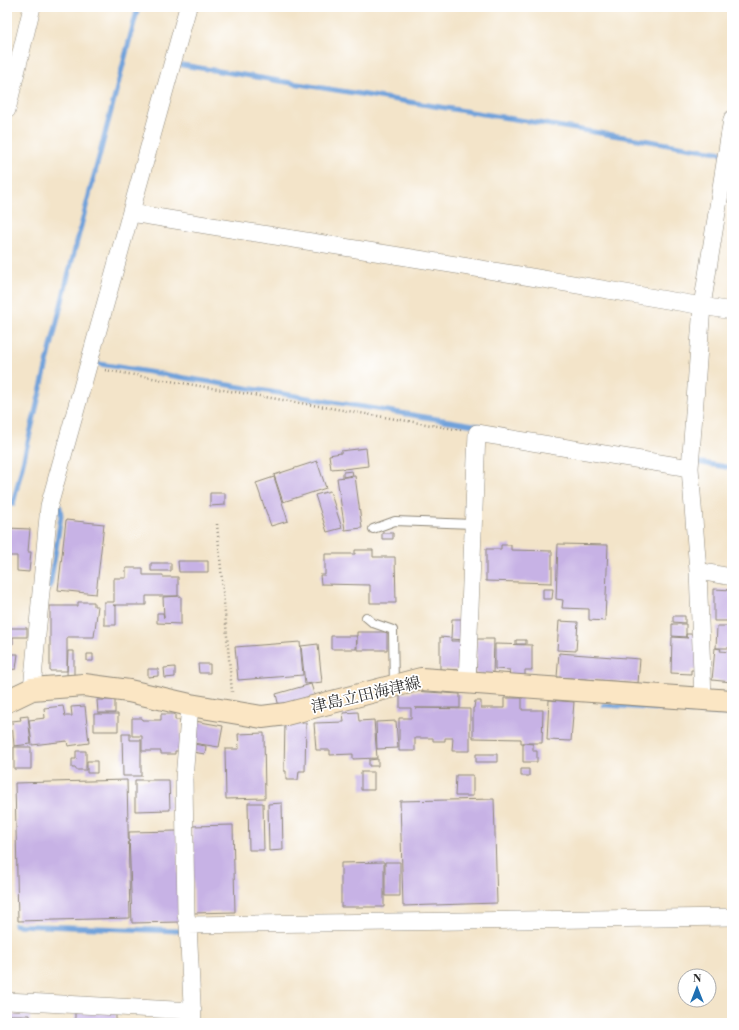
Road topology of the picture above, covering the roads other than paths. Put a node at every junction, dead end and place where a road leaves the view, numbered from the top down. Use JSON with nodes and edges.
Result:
{"nodes":[{"id":1,"x":32,"y":7,"type":"edge"},
{"id":2,"x":188,"y":7,"type":"edge"},
{"id":3,"x":7,"y":110,"type":"edge"},
{"id":4,"x":732,"y":119,"type":"edge"},
{"id":5,"x":131,"y":213,"type":"junction"},
{"id":6,"x":702,"y":306,"type":"junction"},
{"id":7,"x":732,"y":311,"type":"edge"},
{"id":8,"x":690,"y":468,"type":"junction"},
{"id":9,"x":474,"y":524,"type":"junction"},
{"id":10,"x":373,"y":529,"type":"dead end"},
{"id":11,"x":698,"y":571,"type":"junction"},
{"id":12,"x":732,"y":577,"type":"edge"},
{"id":13,"x":366,"y":617,"type":"dead end"},
{"id":14,"x":467,"y":683,"type":"junction"},
{"id":15,"x":394,"y":686,"type":"junction"},
{"id":16,"x":32,"y":689,"type":"junction"},
{"id":17,"x":703,"y":698,"type":"junction"},
{"id":18,"x":7,"y":701,"type":"edge"},
{"id":19,"x":732,"y":701,"type":"edge"},
{"id":20,"x":190,"y":705,"type":"junction"},
{"id":21,"x":732,"y":917,"type":"edge"},
{"id":22,"x":188,"y":925,"type":"junction"},
{"id":23,"x":7,"y":1001,"type":"edge"},
{"id":24,"x":193,"y":1017,"type":"edge"}],
"edges":[{"from":1,"to":3,"type":"street"},
{"from":2,"to":5,"type":"street"},
{"from":4,"to":6,"type":"street"},
{"from":5,"to":6,"type":"street"},
{"from":5,"to":16,"type":"street"},
{"from":6,"to":7,"type":"street"},
{"from":6,"to":8,"type":"street"},
{"from":8,"to":9,"type":"street"},
{"from":8,"to":11,"type":"street"},
{"from":9,"to":10,"type":"lane"},
{"from":9,"to":14,"type":"street"},
{"from":11,"to":12,"type":"street"},
{"from":11,"to":17,"type":"street"},
{"from":13,"to":15,"type":"lane"},
{"from":14,"to":15,"type":"main road","name":"津島立田海津線"},
{"from":14,"to":17,"type":"main road","name":"津島立田海津線"},
{"from":15,"to":20,"type":"main road","name":"津島立田海津線"},
{"from":16,"to":18,"type":"main road","name":"津島立田海津線"},
{"from":16,"to":20,"type":"main road","name":"津島立田海津線"},
{"from":17,"to":19,"type":"main road","name":"津島立田海津線"},
{"from":20,"to":22,"type":"street"},
{"from":21,"to":22,"type":"street"},
{"from":22,"to":24,"type":"street"},
{"from":23,"to":24,"type":"street"}]}
